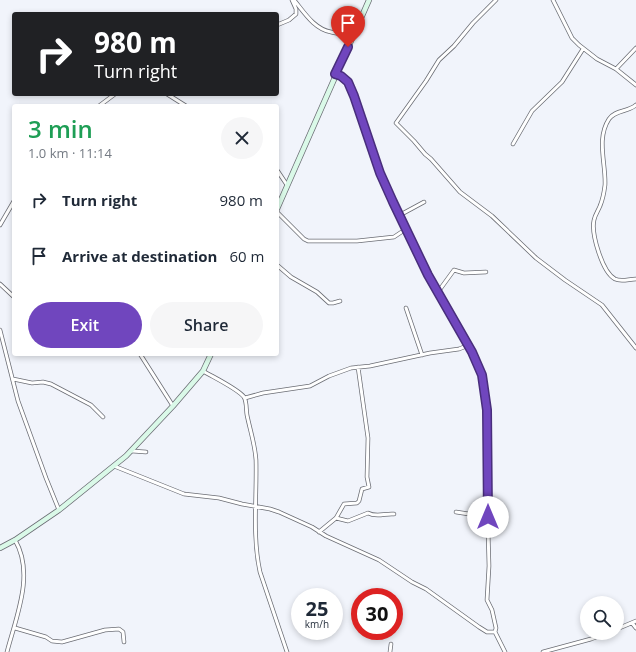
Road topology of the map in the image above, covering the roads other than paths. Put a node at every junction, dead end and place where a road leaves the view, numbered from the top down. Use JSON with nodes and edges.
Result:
{"nodes":[{"id":1,"x":293,"y":0,"type":"edge"},
{"id":2,"x":369,"y":0,"type":"edge"},
{"id":3,"x":496,"y":0,"type":"edge"},
{"id":4,"x":553,"y":0,"type":"edge"},
{"id":5,"x":301,"y":8,"type":"junction"},
{"id":6,"x":296,"y":11,"type":"junction"},
{"id":7,"x":279,"y":24,"type":"edge"},
{"id":8,"x":352,"y":36,"type":"junction"},
{"id":9,"x":583,"y":48,"type":"junction"},
{"id":10,"x":636,"y":48,"type":"edge"},
{"id":11,"x":616,"y":69,"type":"junction"},
{"id":12,"x":335,"y":74,"type":"junction"},
{"id":13,"x":636,"y":85,"type":"edge"},
{"id":14,"x":112,"y":96,"type":"edge"},
{"id":15,"x":170,"y":96,"type":"edge"},
{"id":16,"x":102,"y":104,"type":"edge"},
{"id":17,"x":183,"y":104,"type":"edge"},
{"id":18,"x":636,"y":105,"type":"edge"},
{"id":19,"x":513,"y":144,"type":"dead end"},
{"id":20,"x":279,"y":173,"type":"edge"},
{"id":21,"x":287,"y":185,"type":"junction"},
{"id":22,"x":424,"y":202,"type":"dead end"},
{"id":23,"x":12,"y":204,"type":"edge"},
{"id":24,"x":279,"y":204,"type":"edge"},
{"id":25,"x":279,"y":214,"type":"edge"},
{"id":26,"x":400,"y":215,"type":"junction"},
{"id":27,"x":0,"y":225,"type":"edge"},
{"id":28,"x":406,"y":229,"type":"junction"},
{"id":29,"x":279,"y":267,"type":"edge"},
{"id":30,"x":486,"y":272,"type":"dead end"},
{"id":31,"x":636,"y":279,"type":"edge"},
{"id":32,"x":0,"y":284,"type":"edge"},
{"id":33,"x":438,"y":292,"type":"junction"},
{"id":34,"x":12,"y":295,"type":"edge"},
{"id":35,"x":340,"y":301,"type":"dead end"},
{"id":36,"x":406,"y":308,"type":"dead end"},
{"id":37,"x":0,"y":330,"type":"edge"},
{"id":38,"x":469,"y":345,"type":"junction"},
{"id":39,"x":636,"y":348,"type":"edge"},
{"id":40,"x":422,"y":355,"type":"junction"},
{"id":41,"x":141,"y":356,"type":"edge"},
{"id":42,"x":210,"y":356,"type":"edge"},
{"id":43,"x":358,"y":367,"type":"junction"},
{"id":44,"x":203,"y":370,"type":"junction"},
{"id":45,"x":13,"y":379,"type":"junction"},
{"id":46,"x":245,"y":398,"type":"junction"},
{"id":47,"x":173,"y":406,"type":"junction"},
{"id":48,"x":103,"y":417,"type":"dead end"},
{"id":49,"x":132,"y":451,"type":"junction"},
{"id":50,"x":146,"y":452,"type":"dead end"},
{"id":51,"x":114,"y":466,"type":"junction"},
{"id":52,"x":256,"y":506,"type":"junction"},
{"id":53,"x":59,"y":510,"type":"junction"},
{"id":54,"x":456,"y":512,"type":"dead end"},
{"id":55,"x":394,"y":514,"type":"dead end"},
{"id":56,"x":488,"y":517,"type":"junction"},
{"id":57,"x":336,"y":518,"type":"junction"},
{"id":58,"x":319,"y":532,"type":"junction"},
{"id":59,"x":15,"y":540,"type":"junction"},
{"id":60,"x":0,"y":548,"type":"edge"},
{"id":61,"x":636,"y":621,"type":"edge"},
{"id":62,"x":632,"y":624,"type":"junction"},
{"id":63,"x":624,"y":627,"type":"edge"},
{"id":64,"x":14,"y":628,"type":"junction"},
{"id":65,"x":636,"y":628,"type":"edge"},
{"id":66,"x":495,"y":632,"type":"junction"},
{"id":67,"x":587,"y":640,"type":"edge"},
{"id":68,"x":124,"y":642,"type":"dead end"},
{"id":69,"x":391,"y":644,"type":"dead end"},
{"id":70,"x":7,"y":652,"type":"edge"},
{"id":71,"x":287,"y":652,"type":"edge"},
{"id":72,"x":390,"y":652,"type":"edge"},
{"id":73,"x":505,"y":652,"type":"edge"},
{"id":74,"x":543,"y":652,"type":"edge"}],
"edges":[{"from":1,"to":5,"type":"street"},
{"from":1,"to":6,"type":"street"},
{"from":2,"to":8,"type":"street"},
{"from":3,"to":39,"type":"street"},
{"from":4,"to":9,"type":"street"},
{"from":5,"to":6,"type":"street"},
{"from":5,"to":8,"type":"street"},
{"from":6,"to":7,"type":"street"},
{"from":8,"to":12,"type":"street"},
{"from":9,"to":11,"type":"street"},
{"from":9,"to":19,"type":"street"},
{"from":10,"to":11,"type":"street"},
{"from":11,"to":13,"type":"street"},
{"from":12,"to":21,"type":"street"},
{"from":12,"to":26,"type":"street"},
{"from":14,"to":16,"type":"street"},
{"from":15,"to":17,"type":"street"},
{"from":18,"to":31,"type":"street"},
{"from":20,"to":21,"type":"street"},
{"from":21,"to":24,"type":"street"},
{"from":22,"to":26,"type":"street"},
{"from":23,"to":27,"type":"street"},
{"from":25,"to":28,"type":"street"},
{"from":26,"to":28,"type":"street"},
{"from":28,"to":33,"type":"street"},
{"from":29,"to":35,"type":"street"},
{"from":30,"to":33,"type":"street"},
{"from":32,"to":34,"type":"street"},
{"from":33,"to":38,"type":"street"},
{"from":36,"to":40,"type":"street"},
{"from":37,"to":45,"type":"street"},
{"from":38,"to":40,"type":"street"},
{"from":38,"to":56,"type":"street"},
{"from":40,"to":43,"type":"street"},
{"from":41,"to":47,"type":"street"},
{"from":42,"to":44,"type":"street"},
{"from":43,"to":46,"type":"street"},
{"from":43,"to":57,"type":"street"},
{"from":44,"to":46,"type":"street"},
{"from":44,"to":47,"type":"street"},
{"from":45,"to":48,"type":"street"},
{"from":45,"to":53,"type":"street"},
{"from":46,"to":52,"type":"street"},
{"from":47,"to":49,"type":"street"},
{"from":49,"to":50,"type":"street"},
{"from":49,"to":51,"type":"street"},
{"from":51,"to":52,"type":"street"},
{"from":51,"to":53,"type":"street"},
{"from":52,"to":58,"type":"street"},
{"from":52,"to":71,"type":"street"},
{"from":53,"to":59,"type":"street"},
{"from":54,"to":56,"type":"street"},
{"from":55,"to":57,"type":"street"},
{"from":56,"to":66,"type":"street"},
{"from":57,"to":58,"type":"street"},
{"from":58,"to":66,"type":"street"},
{"from":59,"to":60,"type":"street"},
{"from":59,"to":64,"type":"street"},
{"from":61,"to":62,"type":"street"},
{"from":62,"to":63,"type":"street"},
{"from":62,"to":65,"type":"street"},
{"from":64,"to":68,"type":"street"},
{"from":64,"to":70,"type":"street"},
{"from":66,"to":73,"type":"street"},
{"from":67,"to":74,"type":"street"},
{"from":69,"to":72,"type":"street"}]}
